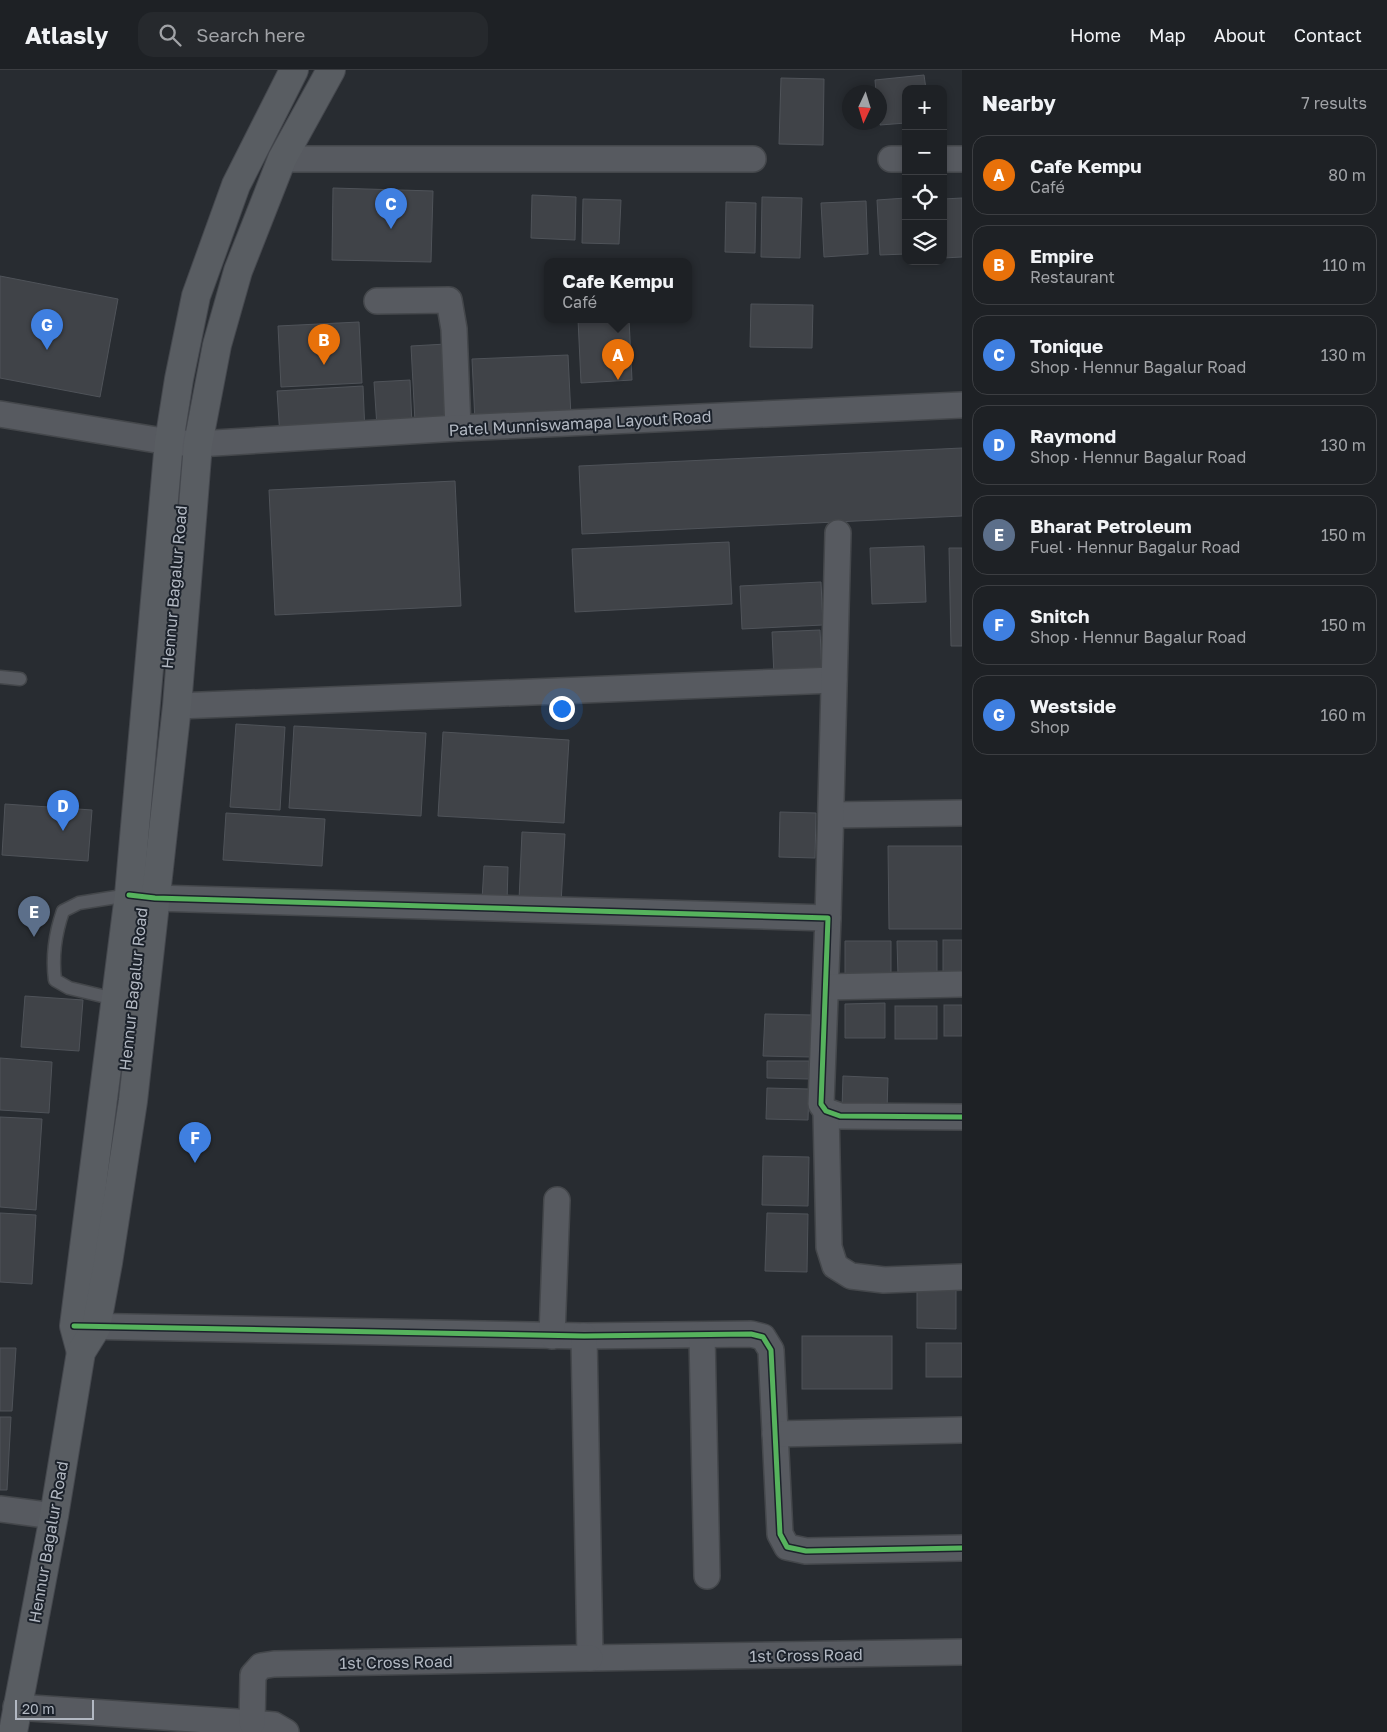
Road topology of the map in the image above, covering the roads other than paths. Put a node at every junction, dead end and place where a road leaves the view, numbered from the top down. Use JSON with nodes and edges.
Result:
{"nodes":[{"id":1,"x":294,"y":70,"type":"edge"},
{"id":2,"x":331,"y":70,"type":"edge"},
{"id":3,"x":282,"y":159,"type":"junction"},
{"id":4,"x":753,"y":159,"type":"dead end"},
{"id":5,"x":947,"y":159,"type":"edge"},
{"id":6,"x":962,"y":159,"type":"edge"},
{"id":7,"x":377,"y":301,"type":"dead end"},
{"id":8,"x":962,"y":405,"type":"edge"},
{"id":9,"x":0,"y":414,"type":"edge"},
{"id":10,"x":458,"y":428,"type":"junction"},
{"id":11,"x":169,"y":442,"type":"junction"},
{"id":12,"x":198,"y":444,"type":"junction"},
{"id":13,"x":838,"y":533,"type":"dead end"},
{"id":14,"x":0,"y":677,"type":"edge"},
{"id":15,"x":20,"y":679,"type":"dead end"},
{"id":16,"x":834,"y":680,"type":"junction"},
{"id":17,"x":177,"y":706,"type":"junction"},
{"id":18,"x":962,"y":813,"type":"edge"},
{"id":19,"x":831,"y":815,"type":"junction"},
{"id":20,"x":129,"y":895,"type":"junction"},
{"id":21,"x":155,"y":898,"type":"junction"},
{"id":22,"x":828,"y":918,"type":"junction"},
{"id":23,"x":962,"y":984,"type":"edge"},
{"id":24,"x":826,"y":987,"type":"junction"},
{"id":25,"x":115,"y":999,"type":"junction"},
{"id":26,"x":826,"y":1111,"type":"junction"},
{"id":27,"x":962,"y":1118,"type":"edge"},
{"id":28,"x":557,"y":1200,"type":"dead end"},
{"id":29,"x":962,"y":1277,"type":"edge"},
{"id":30,"x":85,"y":1327,"type":"junction"},
{"id":31,"x":702,"y":1335,"type":"junction"},
{"id":32,"x":552,"y":1336,"type":"junction"},
{"id":33,"x":584,"y":1336,"type":"junction"},
{"id":34,"x":962,"y":1430,"type":"edge"},
{"id":35,"x":775,"y":1434,"type":"junction"},
{"id":36,"x":0,"y":1510,"type":"edge"},
{"id":37,"x":54,"y":1516,"type":"junction"},
{"id":38,"x":962,"y":1548,"type":"edge"},
{"id":39,"x":707,"y":1576,"type":"dead end"},
{"id":40,"x":962,"y":1652,"type":"edge"},
{"id":41,"x":590,"y":1658,"type":"junction"},
{"id":42,"x":14,"y":1720,"type":"edge"},
{"id":43,"x":252,"y":1723,"type":"junction"},
{"id":44,"x":286,"y":1732,"type":"edge"}],
"edges":[{"from":1,"to":11,"type":"main road","name":"Hennur Bagalur Road"},
{"from":2,"to":3,"type":"main road","name":"Hennur Bagalur Road"},
{"from":3,"to":4,"type":"street"},
{"from":3,"to":12,"type":"main road","name":"Hennur Bagalur Road"},
{"from":5,"to":6,"type":"street"},
{"from":7,"to":10,"type":"street"},
{"from":8,"to":10,"type":"street","name":"Patel Munniswamapa Layout Road"},
{"from":9,"to":11,"type":"street","name":"Patel Munniswamapa Layout Road"},
{"from":10,"to":12,"type":"street","name":"Patel Munniswamapa Layout Road"},
{"from":11,"to":12,"type":"street","name":"Patel Munniswamapa Layout Road"},
{"from":11,"to":20,"type":"main road","name":"Hennur Bagalur Road"},
{"from":12,"to":17,"type":"main road","name":"Hennur Bagalur Road"},
{"from":13,"to":16,"type":"street"},
{"from":14,"to":15,"type":"lane"},
{"from":16,"to":17,"type":"street"},
{"from":16,"to":19,"type":"street"},
{"from":17,"to":21,"type":"main road","name":"Hennur Bagalur Road"},
{"from":18,"to":19,"type":"street"},
{"from":19,"to":22,"type":"street"},
{"from":20,"to":21,"type":"street"},
{"from":20,"to":25,"type":"main road","name":"Hennur Bagalur Road"},
{"from":20,"to":25,"type":"lane"},
{"from":21,"to":22,"type":"street"},
{"from":21,"to":30,"type":"main road","name":"Hennur Bagalur Road"},
{"from":22,"to":24,"type":"street"},
{"from":23,"to":24,"type":"street"},
{"from":24,"to":26,"type":"street"},
{"from":25,"to":30,"type":"main road","name":"Hennur Bagalur Road"},
{"from":26,"to":27,"type":"street"},
{"from":26,"to":29,"type":"street"},
{"from":28,"to":32,"type":"street"},
{"from":30,"to":32,"type":"street"},
{"from":30,"to":37,"type":"main road","name":"Hennur Bagalur Road"},
{"from":31,"to":33,"type":"street"},
{"from":31,"to":35,"type":"street"},
{"from":31,"to":39,"type":"street"},
{"from":32,"to":33,"type":"street"},
{"from":33,"to":41,"type":"street"},
{"from":34,"to":35,"type":"street"},
{"from":35,"to":38,"type":"street"},
{"from":36,"to":37,"type":"street"},
{"from":37,"to":42,"type":"main road","name":"Hennur Bagalur Road"},
{"from":40,"to":41,"type":"street","name":"1st Cross Road"},
{"from":41,"to":43,"type":"street","name":"1st Cross Road"},
{"from":42,"to":43,"type":"street"},
{"from":43,"to":44,"type":"street"}]}
